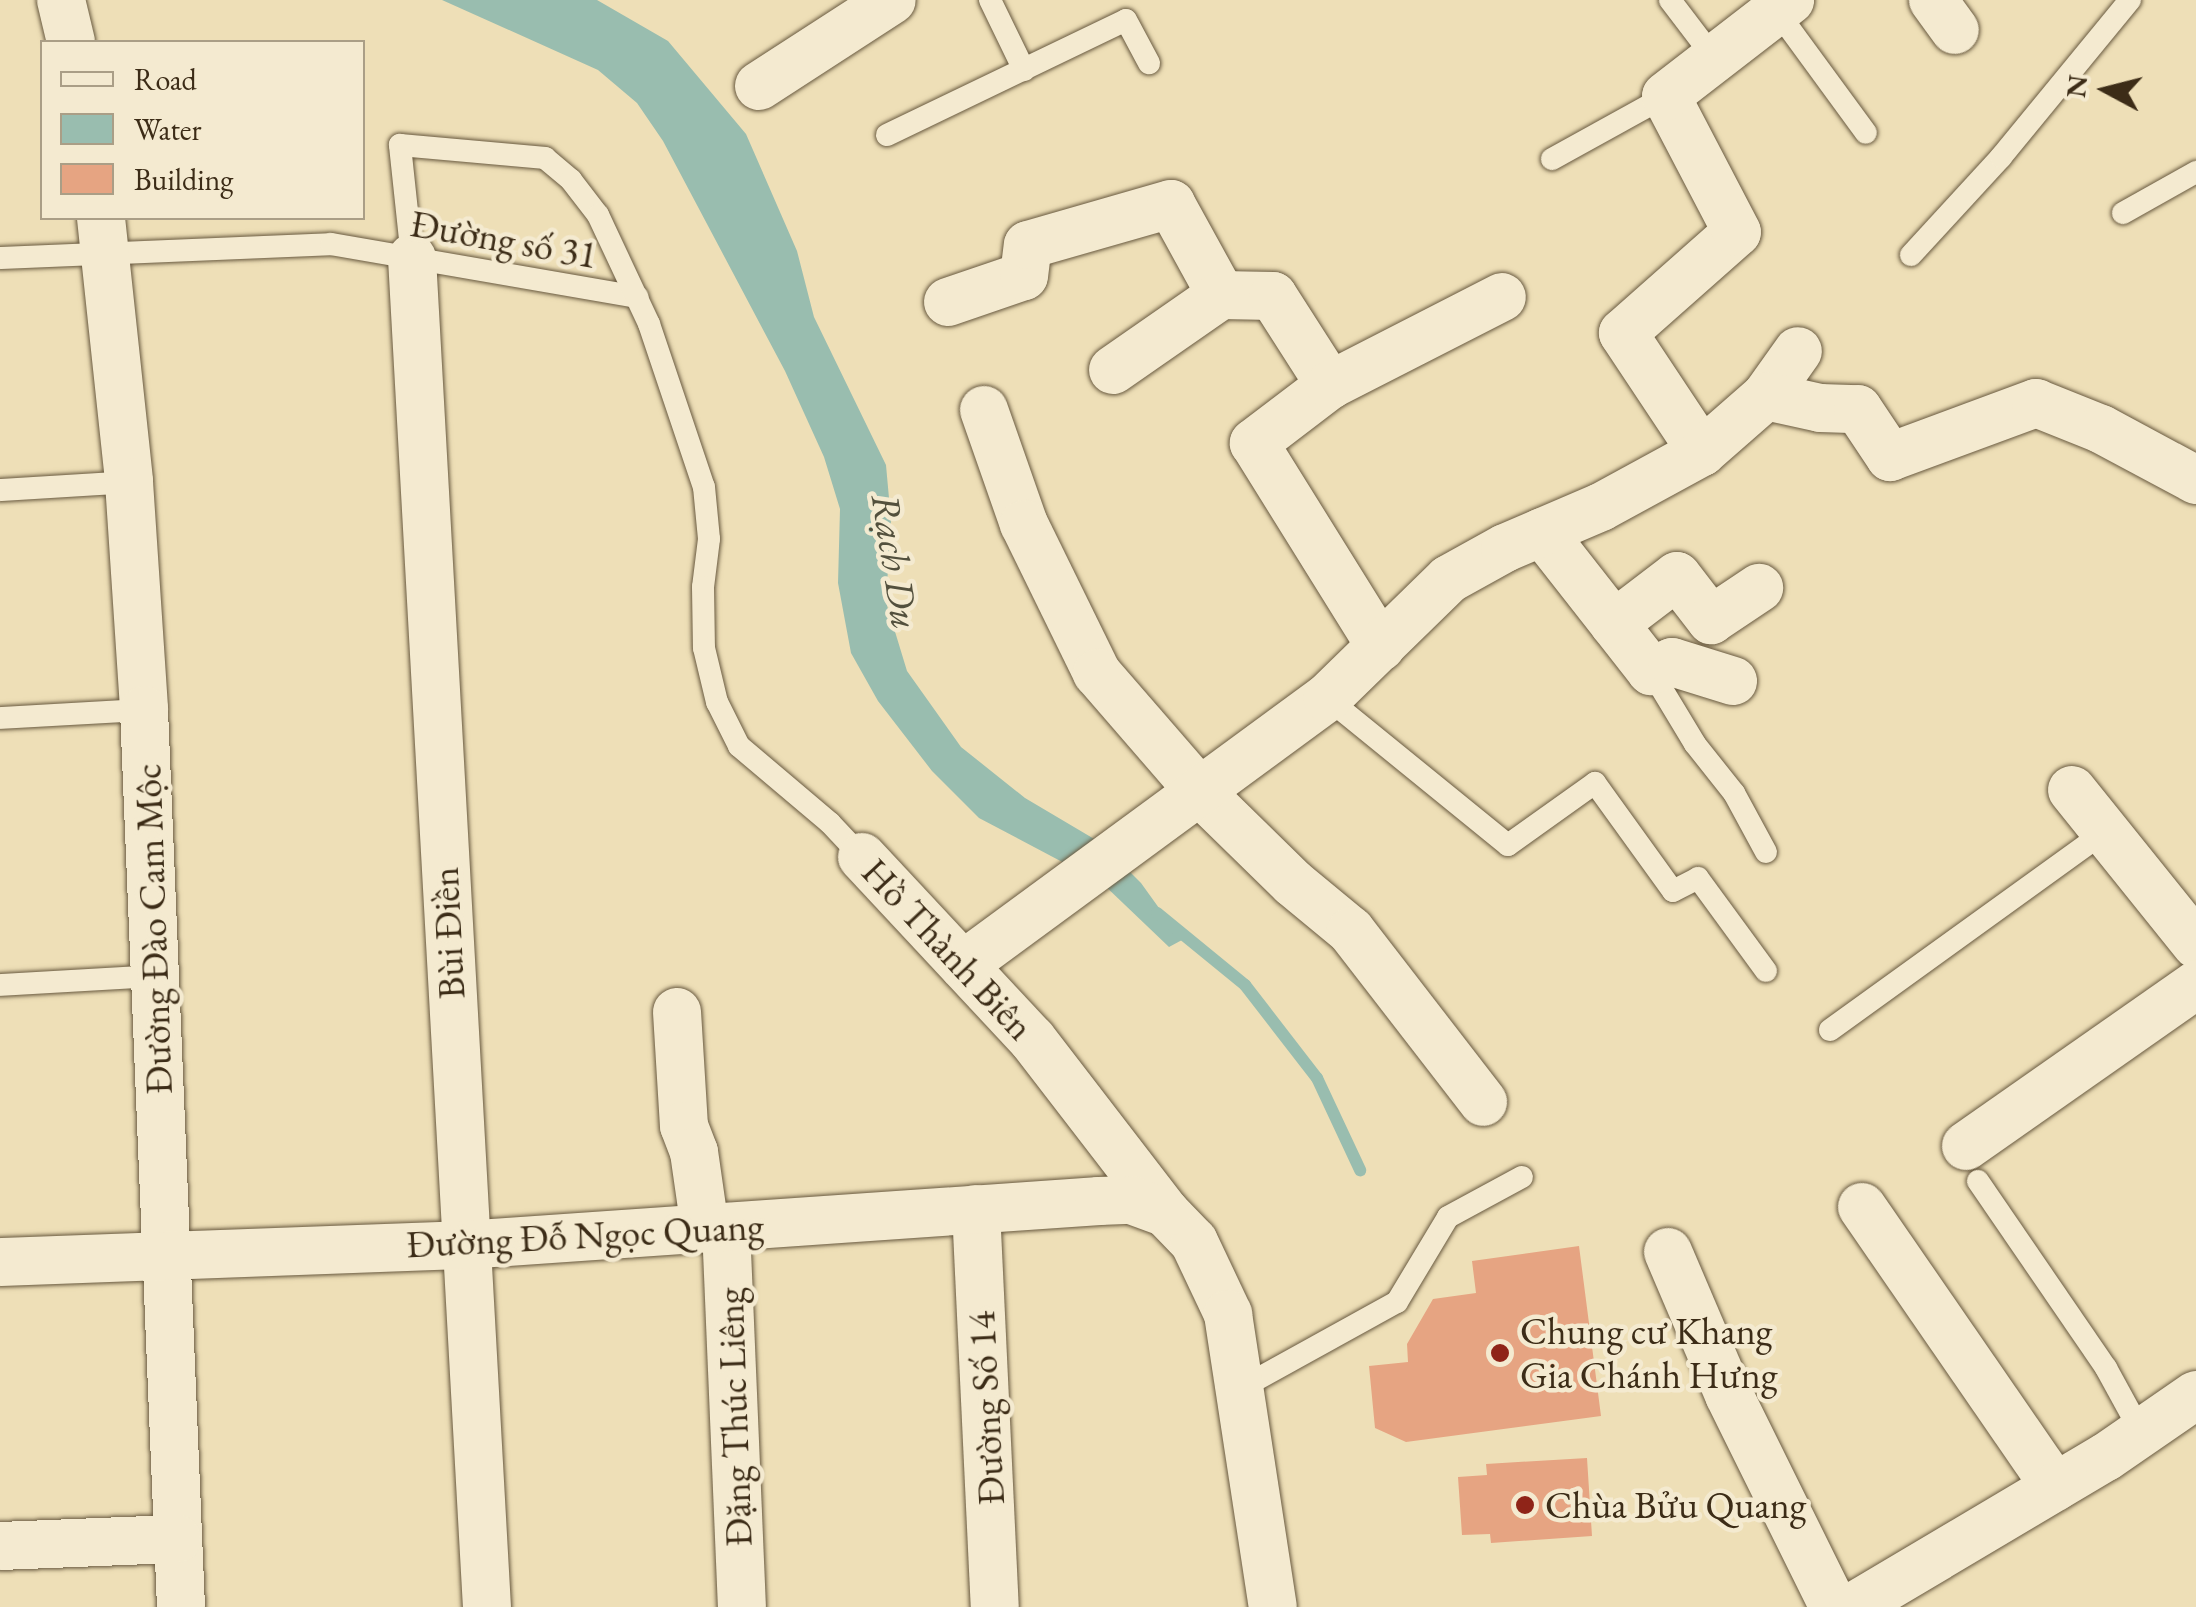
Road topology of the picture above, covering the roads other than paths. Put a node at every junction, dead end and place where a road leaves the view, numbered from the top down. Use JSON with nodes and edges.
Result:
{"nodes":[{"id":1,"x":61,"y":0,"type":"edge"},
{"id":2,"x":892,"y":0,"type":"edge"},
{"id":3,"x":990,"y":0,"type":"edge"},
{"id":4,"x":1670,"y":0,"type":"edge"},
{"id":5,"x":2130,"y":0,"type":"edge"},
{"id":6,"x":1783,"y":5,"type":"edge"},
{"id":7,"x":71,"y":40,"type":"edge"},
{"id":8,"x":1716,"y":59,"type":"junction"},
{"id":9,"x":1149,"y":63,"type":"dead end"},
{"id":10,"x":1024,"y":70,"type":"junction"},
{"id":11,"x":759,"y":86,"type":"dead end"},
{"id":12,"x":1666,"y":96,"type":"junction"},
{"id":13,"x":1866,"y":132,"type":"dead end"},
{"id":14,"x":887,"y":134,"type":"dead end"},
{"id":15,"x":1552,"y":159,"type":"dead end"},
{"id":16,"x":2196,"y":172,"type":"edge"},
{"id":17,"x":2123,"y":213,"type":"dead end"},
{"id":18,"x":104,"y":234,"type":"edge"},
{"id":19,"x":1911,"y":256,"type":"dead end"},
{"id":20,"x":0,"y":258,"type":"edge"},
{"id":21,"x":412,"y":258,"type":"junction"},
{"id":22,"x":1221,"y":295,"type":"junction"},
{"id":23,"x":638,"y":297,"type":"junction"},
{"id":24,"x":1502,"y":297,"type":"dead end"},
{"id":25,"x":948,"y":302,"type":"dead end"},
{"id":26,"x":1798,"y":352,"type":"dead end"},
{"id":27,"x":1113,"y":370,"type":"dead end"},
{"id":28,"x":1330,"y":386,"type":"junction"},
{"id":29,"x":1766,"y":396,"type":"junction"},
{"id":30,"x":984,"y":410,"type":"dead end"},
{"id":31,"x":1702,"y":452,"type":"junction"},
{"id":32,"x":2196,"y":480,"type":"edge"},
{"id":33,"x":129,"y":482,"type":"junction"},
{"id":34,"x":0,"y":490,"type":"edge"},
{"id":35,"x":1542,"y":532,"type":"junction"},
{"id":36,"x":1759,"y":588,"type":"dead end"},
{"id":37,"x":1614,"y":624,"type":"junction"},
{"id":38,"x":1382,"y":646,"type":"junction"},
{"id":39,"x":1651,"y":671,"type":"junction"},
{"id":40,"x":1733,"y":682,"type":"dead end"},
{"id":41,"x":1327,"y":698,"type":"junction"},
{"id":42,"x":144,"y":710,"type":"junction"},
{"id":43,"x":0,"y":718,"type":"edge"},
{"id":44,"x":2072,"y":790,"type":"dead end"},
{"id":45,"x":1200,"y":792,"type":"junction"},
{"id":46,"x":2106,"y":832,"type":"junction"},
{"id":47,"x":1766,"y":852,"type":"dead end"},
{"id":48,"x":862,"y":857,"type":"joint"},
{"id":49,"x":2196,"y":944,"type":"edge"},
{"id":50,"x":963,"y":965,"type":"junction"},
{"id":51,"x":1766,"y":971,"type":"dead end"},
{"id":52,"x":156,"y":976,"type":"junction"},
{"id":53,"x":0,"y":985,"type":"edge"},
{"id":54,"x":2196,"y":985,"type":"edge"},
{"id":55,"x":678,"y":1012,"type":"dead end"},
{"id":56,"x":1830,"y":1030,"type":"dead end"},
{"id":57,"x":1482,"y":1102,"type":"dead end"},
{"id":58,"x":1972,"y":1164,"type":"joint"},
{"id":59,"x":1522,"y":1177,"type":"dead end"},
{"id":60,"x":1862,"y":1207,"type":"dead end"},
{"id":61,"x":976,"y":1210,"type":"junction"},
{"id":62,"x":1166,"y":1213,"type":"junction"},
{"id":63,"x":716,"y":1228,"type":"junction"},
{"id":64,"x":464,"y":1245,"type":"junction"},
{"id":65,"x":1668,"y":1252,"type":"dead end"},
{"id":66,"x":166,"y":1253,"type":"junction"},
{"id":67,"x":0,"y":1262,"type":"edge"},
{"id":68,"x":1241,"y":1388,"type":"junction"},
{"id":69,"x":2196,"y":1395,"type":"edge"},
{"id":70,"x":2142,"y":1432,"type":"junction"},
{"id":71,"x":2055,"y":1487,"type":"junction"},
{"id":72,"x":177,"y":1539,"type":"junction"},
{"id":73,"x":0,"y":1546,"type":"edge"},
{"id":74,"x":181,"y":1607,"type":"edge"},
{"id":75,"x":487,"y":1607,"type":"edge"},
{"id":76,"x":742,"y":1607,"type":"edge"},
{"id":77,"x":996,"y":1607,"type":"edge"},
{"id":78,"x":1273,"y":1607,"type":"edge"},
{"id":79,"x":1834,"y":1607,"type":"edge"},
{"id":80,"x":1853,"y":1607,"type":"edge"}],
"edges":[{"from":1,"to":7,"type":"street"},
{"from":2,"to":11,"type":"street"},
{"from":3,"to":10,"type":"lane"},
{"from":4,"to":8,"type":"lane"},
{"from":5,"to":19,"type":"lane"},
{"from":6,"to":8,"type":"street"},
{"from":6,"to":13,"type":"lane"},
{"from":8,"to":12,"type":"street"},
{"from":9,"to":10,"type":"lane"},
{"from":10,"to":14,"type":"lane"},
{"from":12,"to":15,"type":"lane"},
{"from":12,"to":31,"type":"street"},
{"from":16,"to":17,"type":"lane"},
{"from":18,"to":20,"type":"lane","name":"Đường số 31"},
{"from":18,"to":21,"type":"lane","name":"Đường số 31"},
{"from":18,"to":33,"type":"street","name":"Đường Đào Cam Mộc"},
{"from":21,"to":23,"type":"lane","name":"Đường số 31"},
{"from":21,"to":23,"type":"lane","name":"Hồ Thành Biên"},
{"from":21,"to":64,"type":"street","name":"Bùi Điền"},
{"from":22,"to":25,"type":"street"},
{"from":22,"to":27,"type":"street"},
{"from":22,"to":28,"type":"street"},
{"from":23,"to":48,"type":"lane","name":"Hồ Thành Biên"},
{"from":24,"to":28,"type":"street"},
{"from":26,"to":29,"type":"street"},
{"from":28,"to":38,"type":"street"},
{"from":29,"to":31,"type":"street"},
{"from":29,"to":32,"type":"street"},
{"from":30,"to":45,"type":"street"},
{"from":31,"to":35,"type":"street"},
{"from":33,"to":34,"type":"lane"},
{"from":33,"to":42,"type":"street","name":"Đường Đào Cam Mộc"},
{"from":35,"to":37,"type":"street"},
{"from":35,"to":38,"type":"street"},
{"from":36,"to":37,"type":"street"},
{"from":37,"to":39,"type":"street"},
{"from":38,"to":41,"type":"street"},
{"from":39,"to":40,"type":"street"},
{"from":39,"to":47,"type":"lane"},
{"from":41,"to":45,"type":"street"},
{"from":41,"to":51,"type":"lane"},
{"from":42,"to":43,"type":"lane"},
{"from":42,"to":52,"type":"street","name":"Đường Đào Cam Mộc"},
{"from":44,"to":46,"type":"street"},
{"from":45,"to":50,"type":"street"},
{"from":45,"to":57,"type":"street"},
{"from":46,"to":49,"type":"street"},
{"from":46,"to":56,"type":"lane"},
{"from":48,"to":50,"type":"street","name":"Hồ Thành Biên"},
{"from":50,"to":62,"type":"street","name":"Hồ Thành Biên"},
{"from":52,"to":53,"type":"lane"},
{"from":52,"to":66,"type":"street","name":"Đường Đào Cam Mộc"},
{"from":54,"to":58,"type":"street"},
{"from":55,"to":63,"type":"street","name":"Đặng Thúc Liêng"},
{"from":58,"to":70,"type":"lane"},
{"from":59,"to":68,"type":"lane"},
{"from":60,"to":71,"type":"street"},
{"from":61,"to":62,"type":"street","name":"Đường Đỗ Ngọc Quang"},
{"from":61,"to":63,"type":"street","name":"Đường Đỗ Ngọc Quang"},
{"from":61,"to":77,"type":"street","name":"Đường Số 14"},
{"from":62,"to":68,"type":"street","name":"Hồ Thành Biên"},
{"from":63,"to":64,"type":"street","name":"Đường Đỗ Ngọc Quang"},
{"from":63,"to":76,"type":"street","name":"Đặng Thúc Liêng"},
{"from":64,"to":66,"type":"street","name":"Đường Đỗ Ngọc Quang"},
{"from":64,"to":75,"type":"street","name":"Bùi Điền"},
{"from":65,"to":79,"type":"street"},
{"from":66,"to":67,"type":"street","name":"Đường Đỗ Ngọc Quang"},
{"from":66,"to":72,"type":"street","name":"Đường Đào Cam Mộc"},
{"from":68,"to":78,"type":"street","name":"Hồ Thành Biên"},
{"from":69,"to":70,"type":"street"},
{"from":70,"to":71,"type":"street"},
{"from":71,"to":80,"type":"street"},
{"from":72,"to":73,"type":"street"},
{"from":72,"to":74,"type":"street","name":"Đường Đào Cam Mộc"}]}
